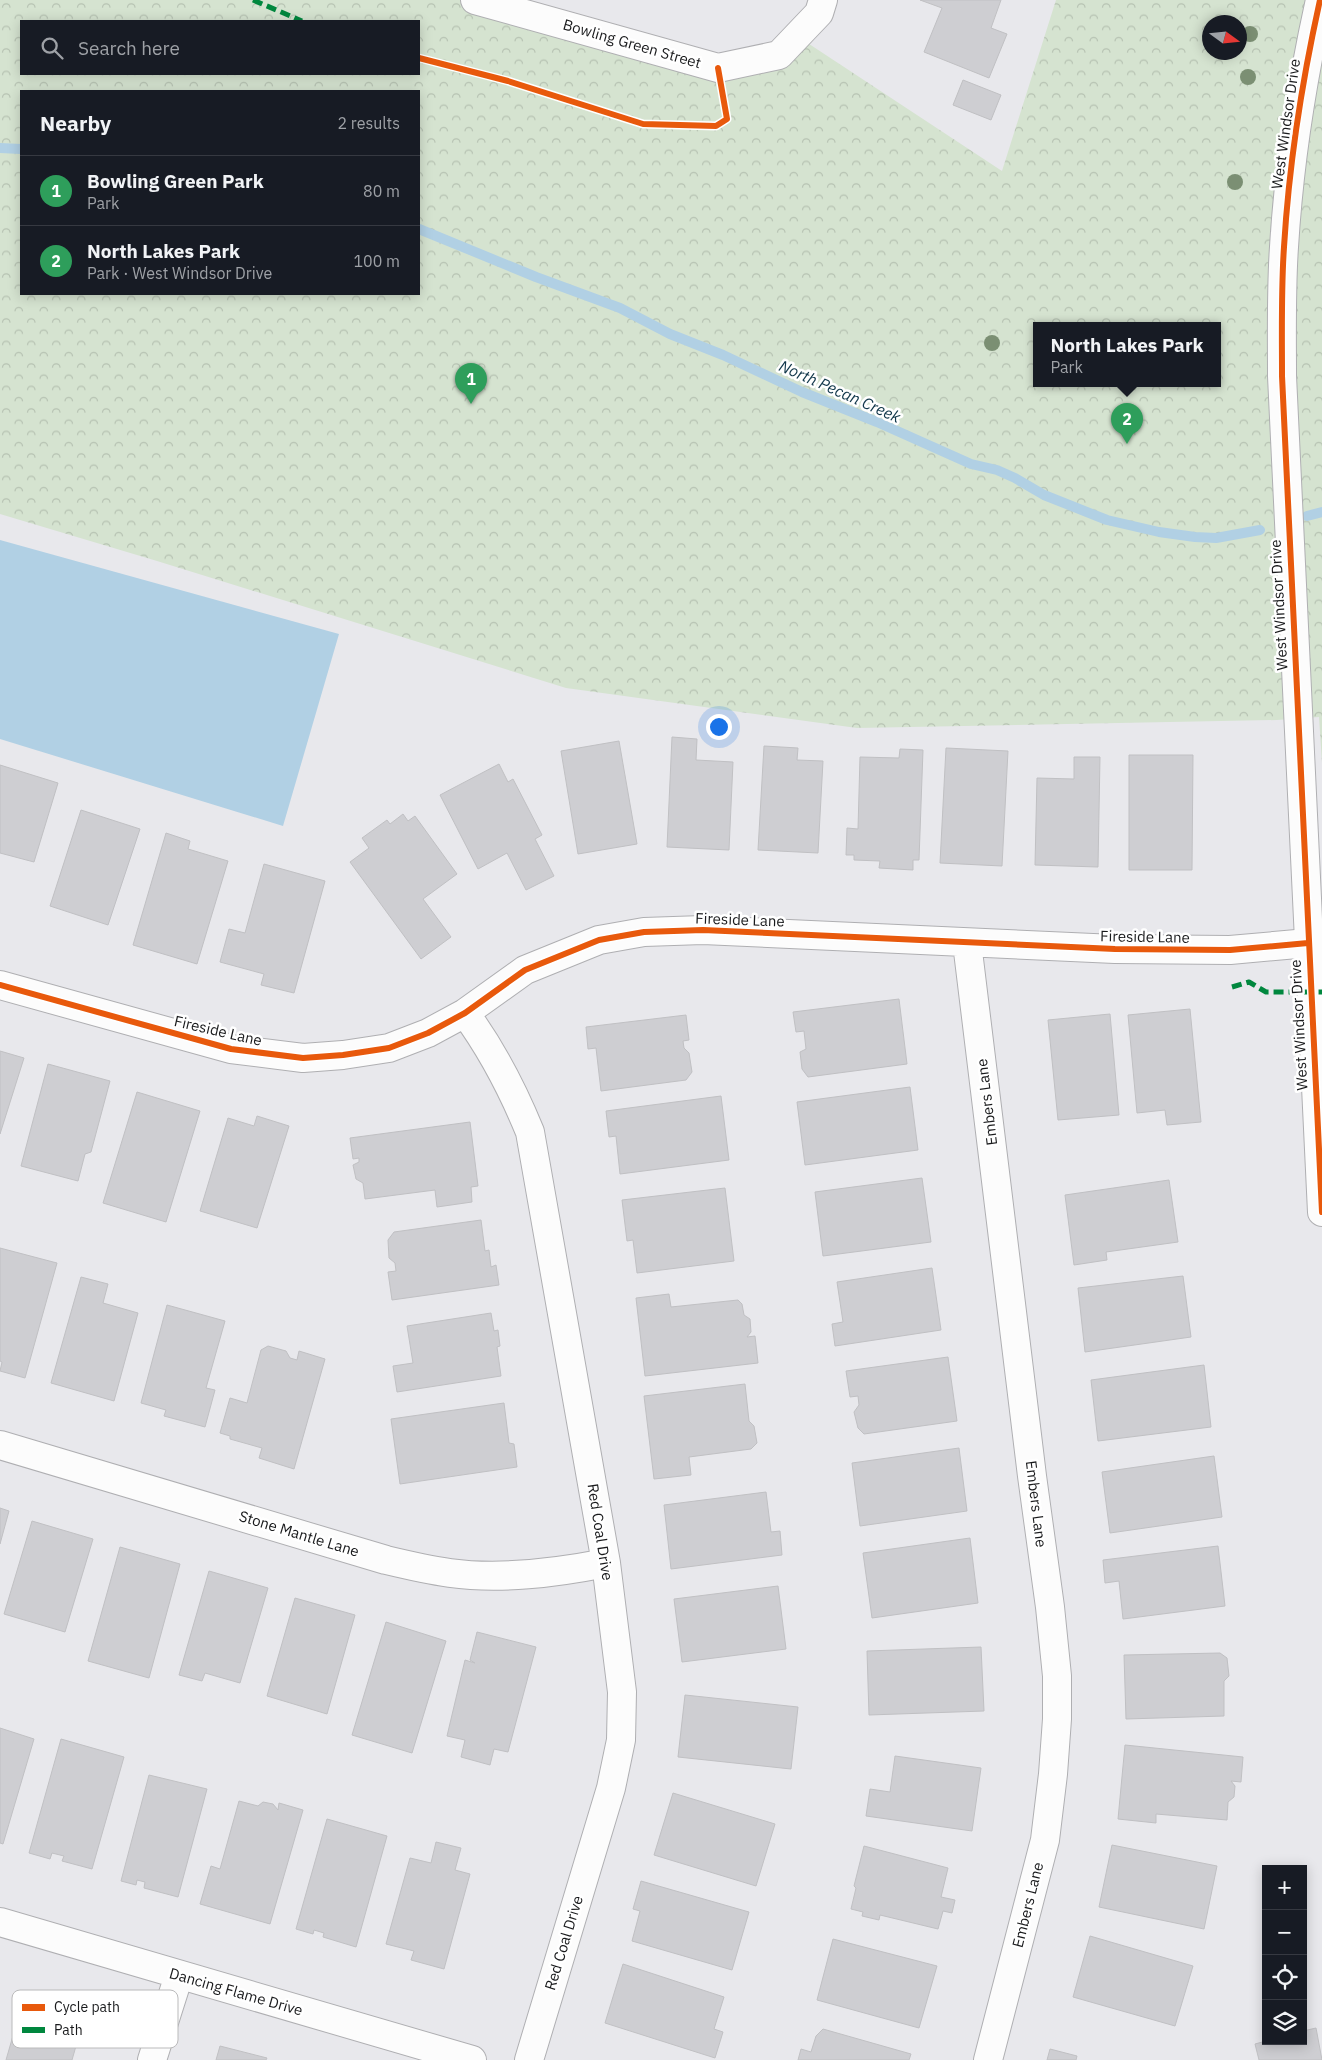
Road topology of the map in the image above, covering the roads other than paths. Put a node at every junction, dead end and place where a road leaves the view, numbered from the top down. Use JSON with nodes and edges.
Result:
{"nodes":[{"id":1,"x":475,"y":0,"type":"edge"},
{"id":2,"x":823,"y":0,"type":"edge"},
{"id":3,"x":1320,"y":0,"type":"edge"},
{"id":4,"x":967,"y":943,"type":"junction"},
{"id":5,"x":1308,"y":943,"type":"junction"},
{"id":6,"x":0,"y":984,"type":"edge"},
{"id":7,"x":465,"y":1013,"type":"junction"},
{"id":8,"x":1322,"y":1212,"type":"edge"},
{"id":9,"x":0,"y":1445,"type":"edge"},
{"id":10,"x":606,"y":1563,"type":"junction"},
{"id":11,"x":0,"y":1922,"type":"edge"},
{"id":12,"x":179,"y":1975,"type":"junction"},
{"id":13,"x":174,"y":1990,"type":"edge"},
{"id":14,"x":156,"y":2048,"type":"edge"},
{"id":15,"x":152,"y":2060,"type":"edge"},
{"id":16,"x":472,"y":2060,"type":"edge"},
{"id":17,"x":529,"y":2060,"type":"edge"},
{"id":18,"x":988,"y":2060,"type":"edge"}],
"edges":[{"from":1,"to":2,"type":"street","name":"Bowling Green Street"},
{"from":3,"to":5,"type":"street","name":"West Windsor Drive"},
{"from":4,"to":5,"type":"street","name":"Fireside Lane"},
{"from":4,"to":7,"type":"street","name":"Fireside Lane"},
{"from":4,"to":18,"type":"street","name":"Embers Lane"},
{"from":5,"to":8,"type":"street","name":"West Windsor Drive"},
{"from":6,"to":7,"type":"street","name":"Fireside Lane"},
{"from":7,"to":10,"type":"street","name":"Red Coal Drive"},
{"from":9,"to":10,"type":"street","name":"Stone Mantle Lane"},
{"from":10,"to":17,"type":"street","name":"Red Coal Drive"},
{"from":11,"to":12,"type":"street","name":"Dancing Flame Drive"},
{"from":12,"to":13,"type":"street"},
{"from":12,"to":16,"type":"street","name":"Dancing Flame Drive"},
{"from":14,"to":15,"type":"street"}]}
